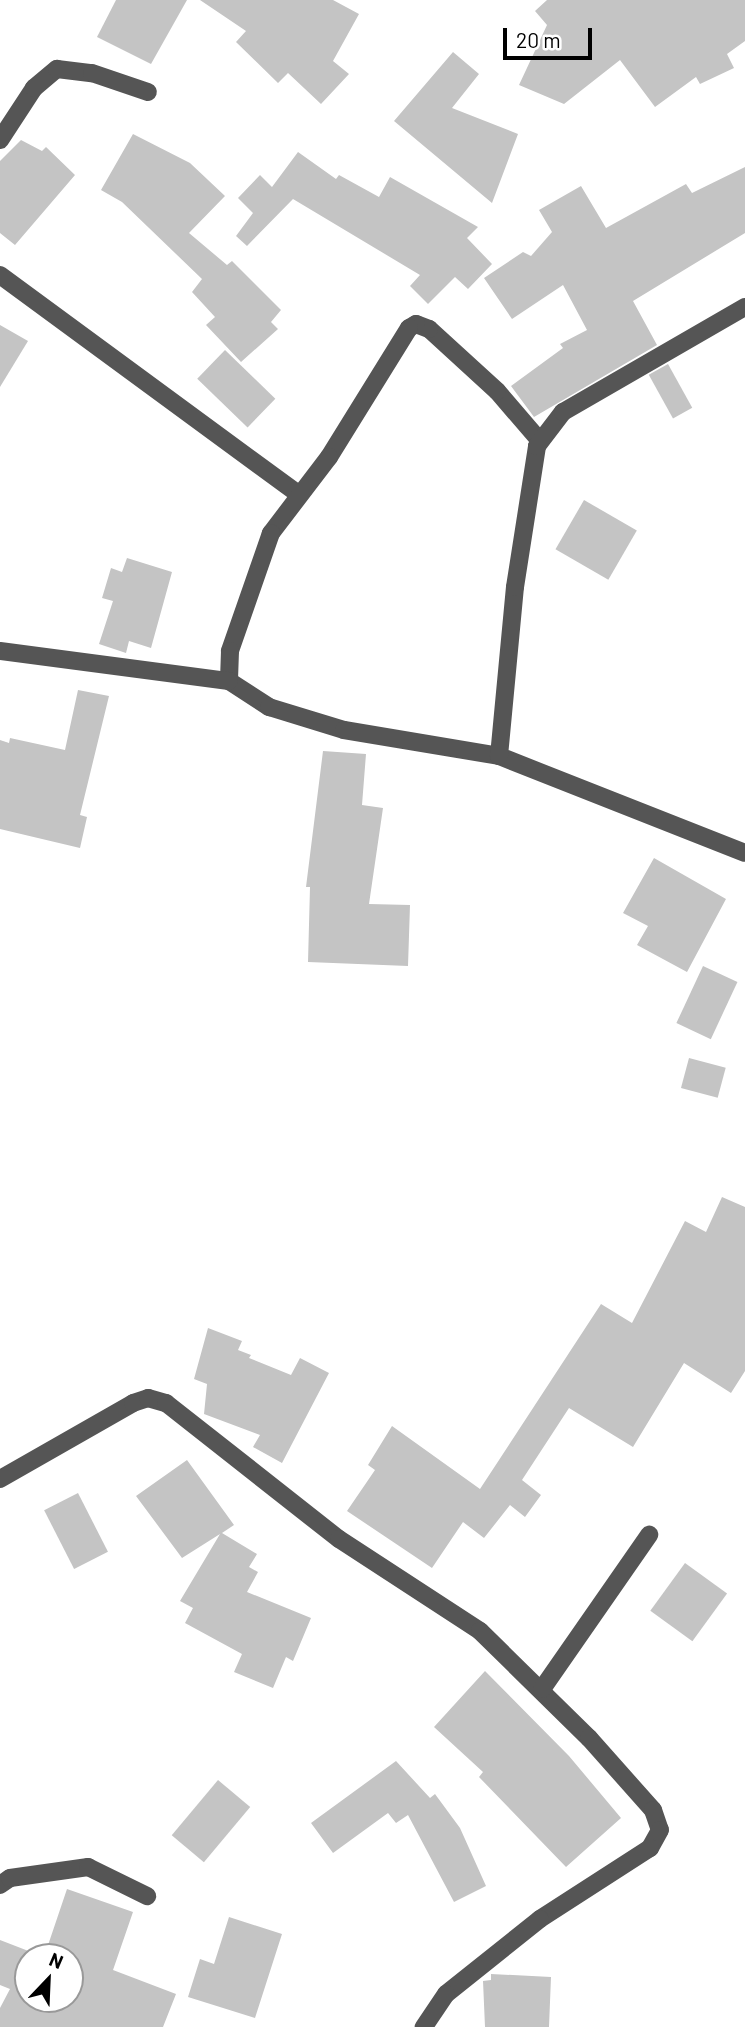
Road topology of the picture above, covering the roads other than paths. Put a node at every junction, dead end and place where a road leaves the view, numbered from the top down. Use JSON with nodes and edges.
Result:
{"nodes":[{"id":1,"x":148,"y":92,"type":"dead end"},
{"id":2,"x":0,"y":140,"type":"edge"},
{"id":3,"x":0,"y":275,"type":"edge"},
{"id":4,"x":745,"y":307,"type":"edge"},
{"id":5,"x":540,"y":441,"type":"junction"},
{"id":6,"x":297,"y":493,"type":"junction"},
{"id":7,"x":0,"y":651,"type":"edge"},
{"id":8,"x":229,"y":681,"type":"junction"},
{"id":9,"x":499,"y":756,"type":"junction"},
{"id":10,"x":745,"y":853,"type":"edge"},
{"id":11,"x":0,"y":1479,"type":"edge"},
{"id":12,"x":649,"y":1535,"type":"dead end"},
{"id":13,"x":542,"y":1689,"type":"junction"},
{"id":14,"x":0,"y":1885,"type":"edge"},
{"id":15,"x":147,"y":1896,"type":"dead end"},
{"id":16,"x":424,"y":2027,"type":"edge"}],
"edges":[{"from":1,"to":2,"type":"street"},
{"from":3,"to":6,"type":"street"},
{"from":4,"to":5,"type":"street"},
{"from":5,"to":6,"type":"street"},
{"from":5,"to":9,"type":"street"},
{"from":6,"to":8,"type":"street"},
{"from":7,"to":8,"type":"street"},
{"from":8,"to":9,"type":"street"},
{"from":9,"to":10,"type":"street"},
{"from":11,"to":13,"type":"street"},
{"from":12,"to":13,"type":"street"},
{"from":13,"to":16,"type":"street"},
{"from":14,"to":15,"type":"street"}]}
